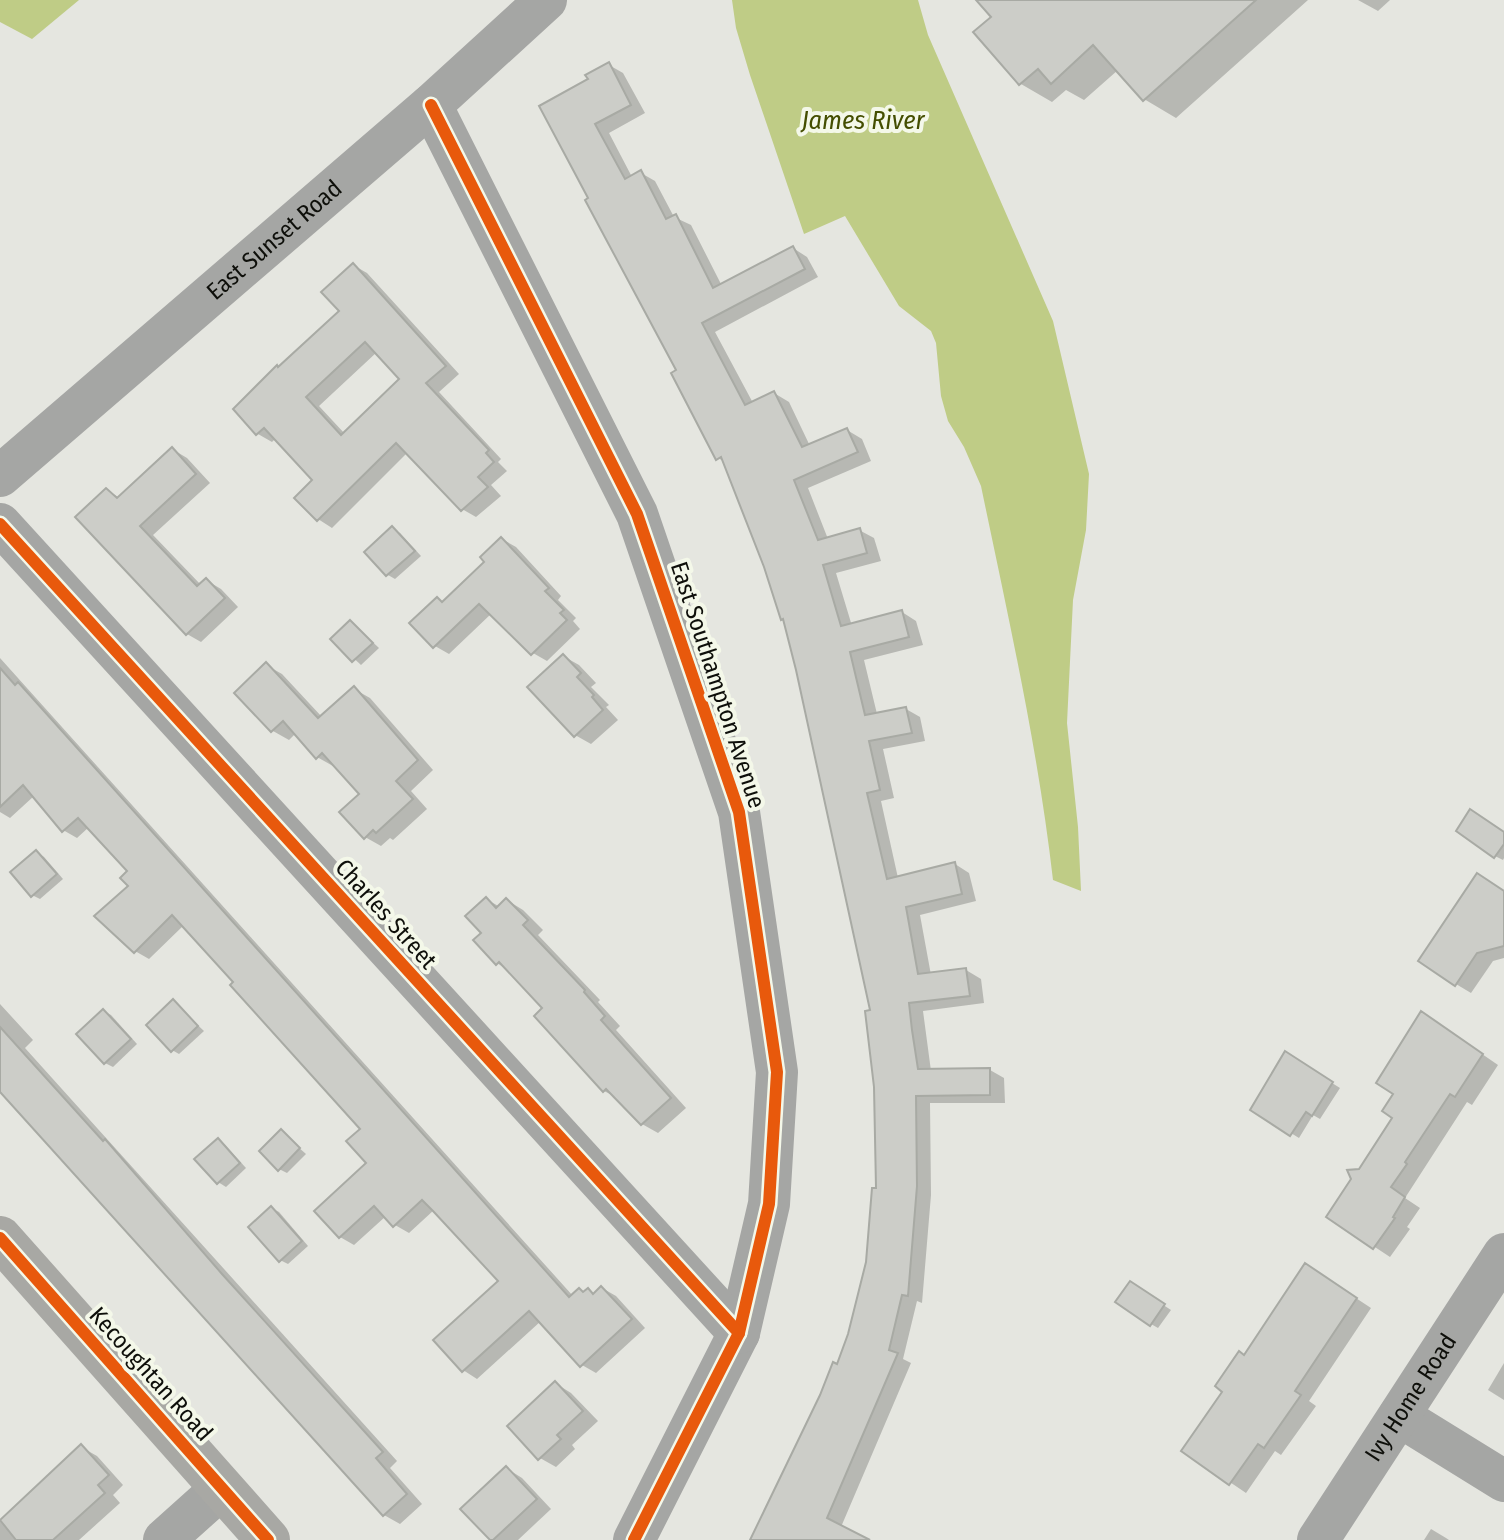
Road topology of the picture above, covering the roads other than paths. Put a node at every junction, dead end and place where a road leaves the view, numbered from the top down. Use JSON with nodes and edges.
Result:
{"nodes":[{"id":1,"x":546,"y":0,"type":"edge"},
{"id":2,"x":431,"y":105,"type":"junction"},
{"id":3,"x":0,"y":476,"type":"edge"},
{"id":4,"x":0,"y":524,"type":"edge"},
{"id":5,"x":0,"y":1238,"type":"edge"},
{"id":6,"x":1504,"y":1254,"type":"edge"},
{"id":7,"x":739,"y":1333,"type":"junction"},
{"id":8,"x":1399,"y":1416,"type":"junction"},
{"id":9,"x":1504,"y":1481,"type":"edge"},
{"id":10,"x":222,"y":1488,"type":"junction"},
{"id":11,"x":164,"y":1540,"type":"edge"},
{"id":12,"x":268,"y":1540,"type":"edge"},
{"id":13,"x":634,"y":1540,"type":"edge"},
{"id":14,"x":1318,"y":1540,"type":"edge"}],
"edges":[{"from":1,"to":2,"type":"street","name":"East Sunset Road"},
{"from":2,"to":3,"type":"street","name":"East Sunset Road"},
{"from":2,"to":7,"type":"street","name":"East Southampton Avenue"},
{"from":4,"to":7,"type":"street","name":"Charles Street"},
{"from":5,"to":10,"type":"main road","name":"Kecoughtan Road"},
{"from":6,"to":8,"type":"street","name":"Ivy Home Road"},
{"from":7,"to":13,"type":"street","name":"East Southampton Avenue"},
{"from":8,"to":9,"type":"street"},
{"from":8,"to":14,"type":"street","name":"Ivy Home Road"},
{"from":10,"to":11,"type":"street"},
{"from":10,"to":12,"type":"main road","name":"Kecoughtan Road"}]}
